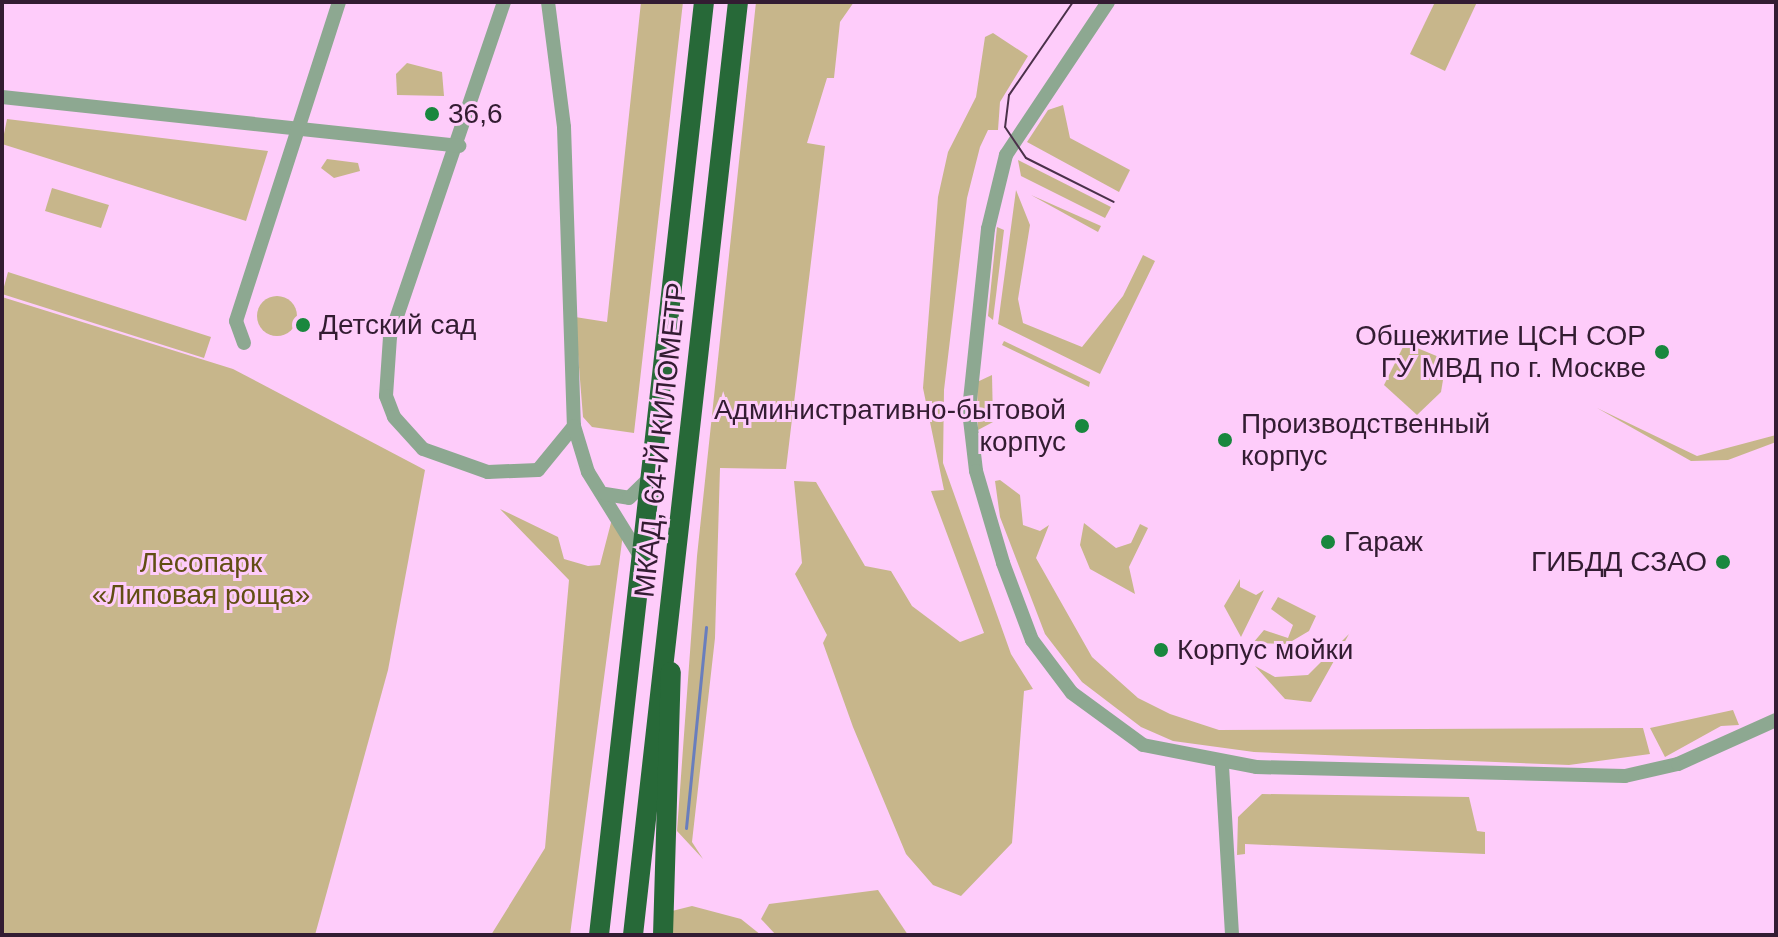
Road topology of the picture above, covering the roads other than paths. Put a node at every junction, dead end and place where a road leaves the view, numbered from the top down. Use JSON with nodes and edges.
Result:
{"nodes":[{"id":1,"x":339,"y":2,"type":"edge"},
{"id":2,"x":704,"y":2,"type":"edge"},
{"id":3,"x":738,"y":2,"type":"edge"},
{"id":4,"x":1108,"y":2,"type":"edge"},
{"id":5,"x":546,"y":3,"type":"edge"},
{"id":6,"x":507,"y":4,"type":"edge"},
{"id":7,"x":2,"y":97,"type":"edge"},
{"id":8,"x":298,"y":130,"type":"junction"},
{"id":9,"x":459,"y":146,"type":"junction"},
{"id":10,"x":244,"y":343,"type":"dead end"},
{"id":11,"x":574,"y":426,"type":"junction"},
{"id":12,"x":562,"y":449,"type":"junction"},
{"id":13,"x":581,"y":452,"type":"junction"},
{"id":14,"x":651,"y":474,"type":"junction"},
{"id":15,"x":603,"y":493,"type":"junction"},
{"id":16,"x":642,"y":564,"type":"junction"},
{"id":17,"x":667,"y":632,"type":"junction"},
{"id":18,"x":1776,"y":720,"type":"edge"},
{"id":19,"x":1222,"y":766,"type":"junction"},
{"id":20,"x":610,"y":836,"type":"junction"},
{"id":21,"x":585,"y":935,"type":"edge"},
{"id":22,"x":599,"y":935,"type":"edge"},
{"id":23,"x":633,"y":935,"type":"edge"},
{"id":24,"x":663,"y":935,"type":"edge"},
{"id":25,"x":1232,"y":935,"type":"edge"}],
"edges":[{"from":1,"to":8,"type":"street"},
{"from":2,"to":14,"type":"highway","name":"МКАД, 64-Й КИЛОМЕТР"},
{"from":3,"to":17,"type":"highway","name":"МКАД, 64-Й КИЛОМЕТР"},
{"from":4,"to":19,"type":"street"},
{"from":5,"to":11,"type":"street"},
{"from":6,"to":9,"type":"street"},
{"from":7,"to":8,"type":"street"},
{"from":8,"to":9,"type":"street"},
{"from":8,"to":10,"type":"street"},
{"from":9,"to":12,"type":"street"},
{"from":11,"to":12,"type":"street"},
{"from":11,"to":13,"type":"street"},
{"from":12,"to":13,"type":"street"},
{"from":13,"to":15,"type":"street"},
{"from":14,"to":15,"type":"street"},
{"from":14,"to":16,"type":"highway","name":"МКАД, 64-Й КИЛОМЕТР"},
{"from":15,"to":16,"type":"street"},
{"from":16,"to":20,"type":"highway","name":"МКАД, 64-Й КИЛОМЕТР"},
{"from":17,"to":23,"type":"highway","name":"МКАД, 64-Й КИЛОМЕТР"},
{"from":17,"to":24,"type":"highway"},
{"from":18,"to":19,"type":"street"},
{"from":19,"to":25,"type":"street"},
{"from":20,"to":21,"type":"highway"},
{"from":20,"to":22,"type":"highway"}]}
